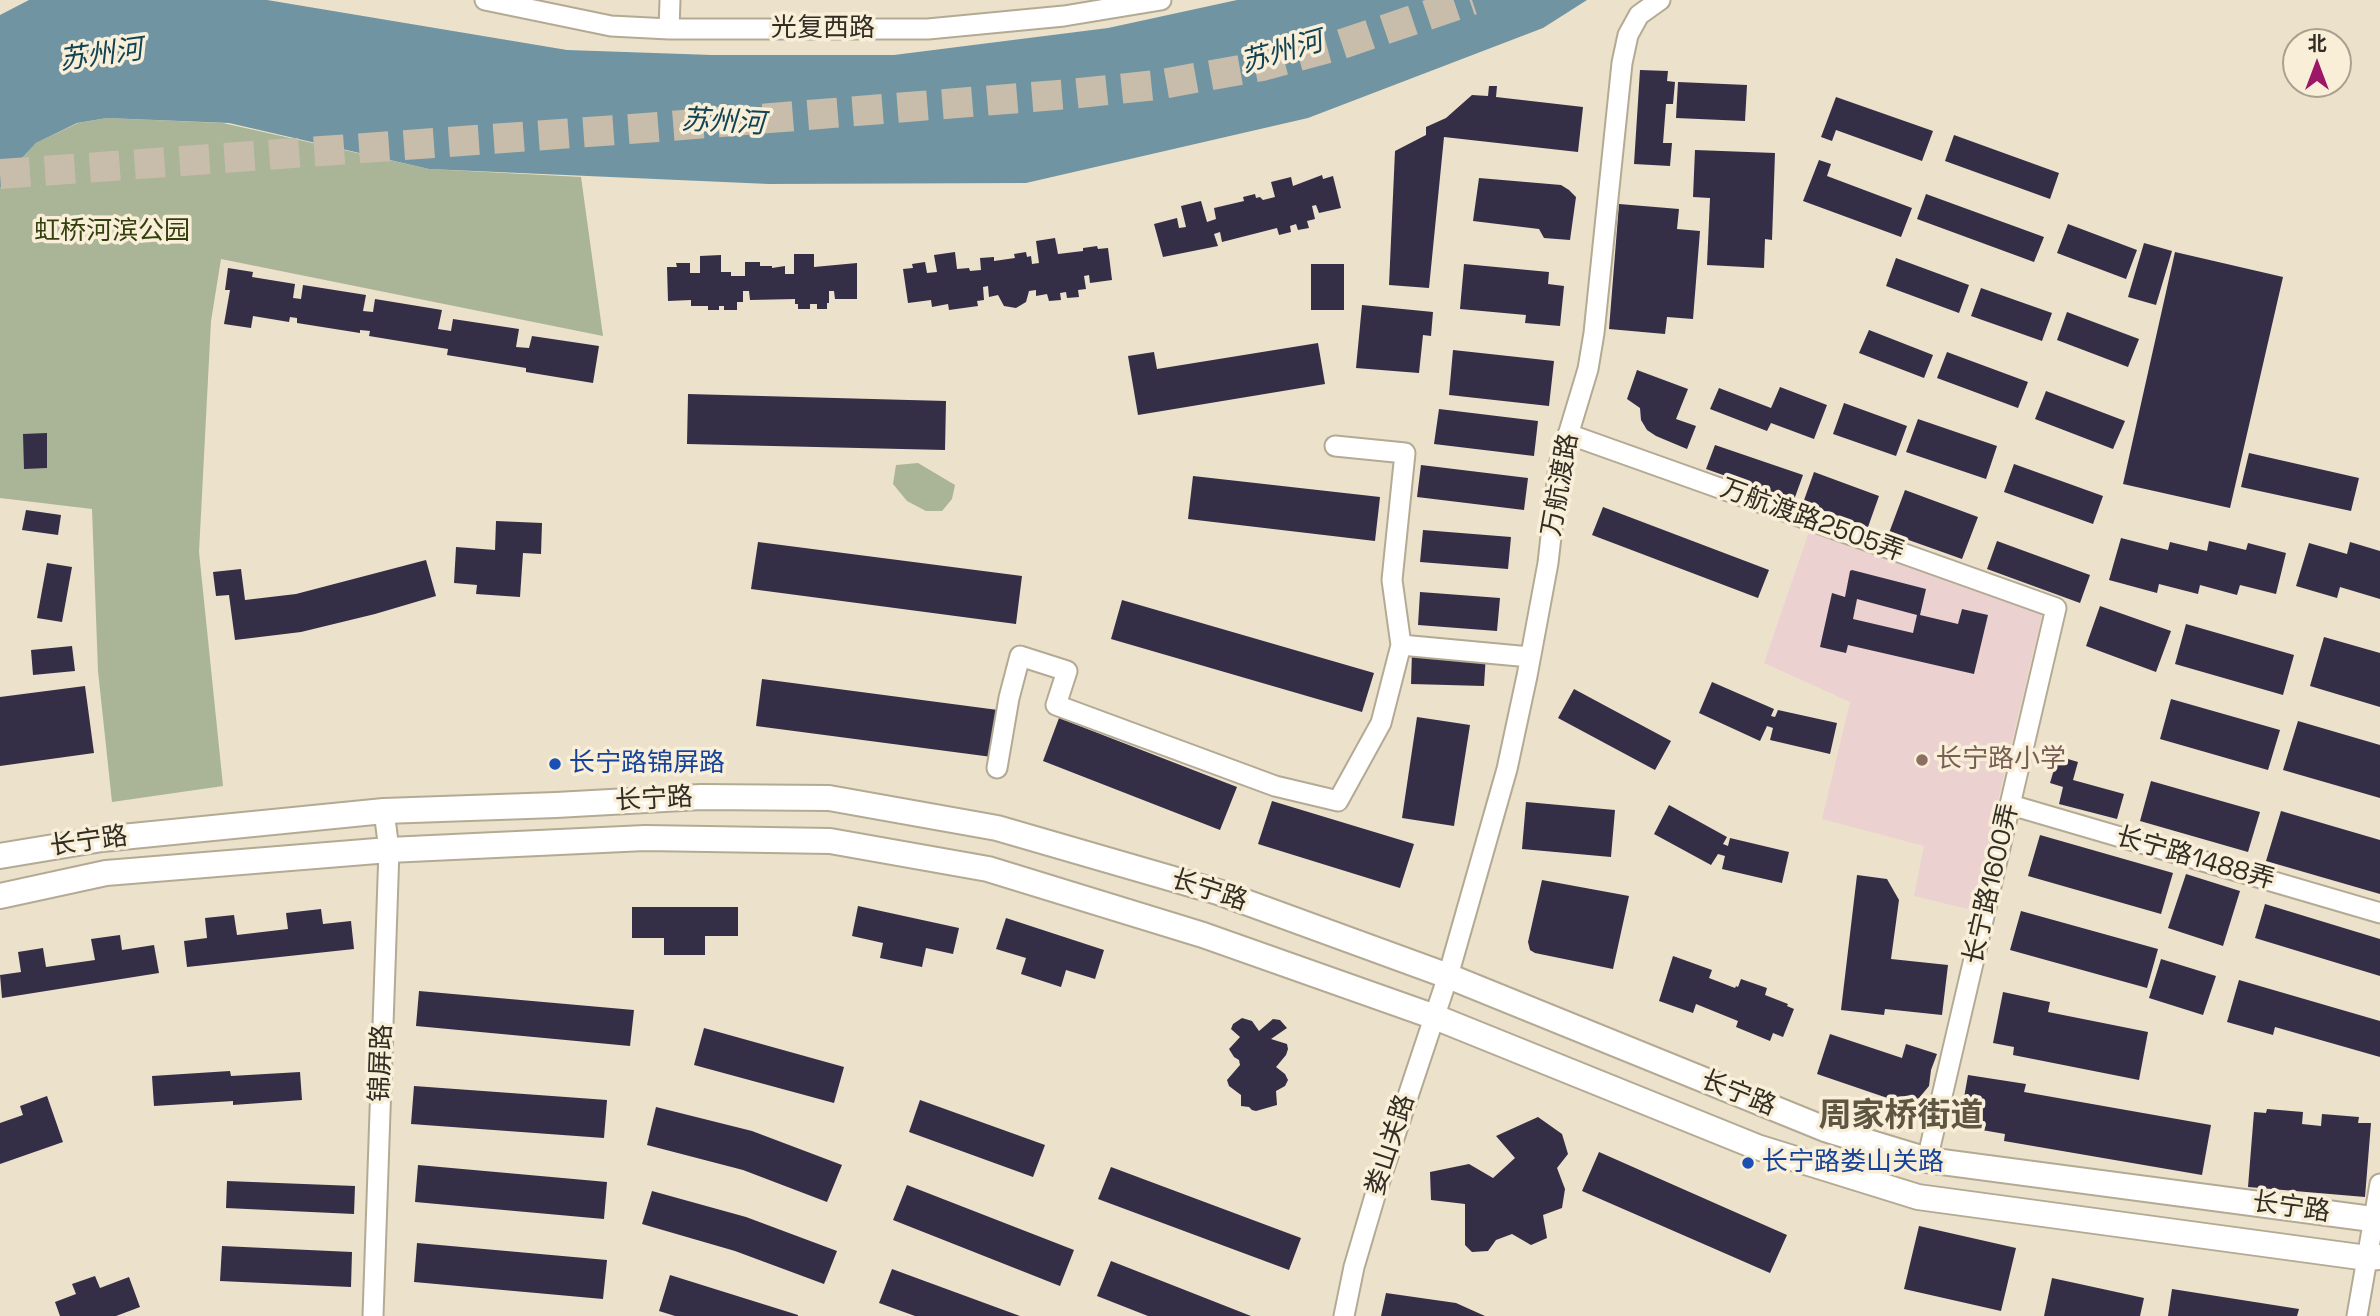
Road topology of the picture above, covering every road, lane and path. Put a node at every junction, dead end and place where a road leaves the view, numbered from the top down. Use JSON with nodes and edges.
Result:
{"nodes":[{"id":1,"x":485,"y":0,"type":"edge"},
{"id":2,"x":670,"y":0,"type":"edge"},
{"id":3,"x":1161,"y":0,"type":"edge"},
{"id":4,"x":1660,"y":0,"type":"edge"},
{"id":5,"x":669,"y":29,"type":"junction"},
{"id":6,"x":1568,"y":434,"type":"junction"},
{"id":7,"x":1335,"y":446,"type":"dead end"},
{"id":8,"x":2056,"y":608,"type":"joint"},
{"id":9,"x":1401,"y":645,"type":"junction"},
{"id":10,"x":1530,"y":657,"type":"junction"},
{"id":11,"x":997,"y":768,"type":"dead end"},
{"id":12,"x":2011,"y":805,"type":"junction"},
{"id":13,"x":384,"y":811,"type":"junction"},
{"id":14,"x":389,"y":850,"type":"junction"},
{"id":15,"x":0,"y":856,"type":"edge"},
{"id":16,"x":0,"y":896,"type":"edge"},
{"id":17,"x":2380,"y":913,"type":"edge"},
{"id":18,"x":1448,"y":976,"type":"junction"},
{"id":19,"x":1435,"y":1017,"type":"junction"},
{"id":20,"x":1927,"y":1160,"type":"junction"},
{"id":21,"x":2380,"y":1185,"type":"edge"},
{"id":22,"x":2376,"y":1219,"type":"edge"},
{"id":23,"x":2373,"y":1257,"type":"edge"},
{"id":24,"x":373,"y":1316,"type":"edge"},
{"id":25,"x":1344,"y":1316,"type":"edge"},
{"id":26,"x":2357,"y":1316,"type":"edge"}],
"edges":[{"from":1,"to":5,"type":"street","name":"光复西路"},
{"from":2,"to":5,"type":"street"},
{"from":3,"to":5,"type":"street","name":"光复西路"},
{"from":4,"to":6,"type":"street","name":"万航渡路"},
{"from":6,"to":8,"type":"street","name":"万航渡路2505弄"},
{"from":6,"to":10,"type":"street","name":"万航渡路"},
{"from":7,"to":9,"type":"street"},
{"from":8,"to":12,"type":"street","name":"长宁路1600弄"},
{"from":9,"to":10,"type":"street"},
{"from":9,"to":11,"type":"street"},
{"from":10,"to":18,"type":"street","name":"万航渡路"},
{"from":12,"to":17,"type":"street","name":"长宁路1488弄"},
{"from":12,"to":20,"type":"street","name":"长宁路1600弄"},
{"from":13,"to":14,"type":"street","name":"锦屏路"},
{"from":13,"to":15,"type":"main road","name":"长宁路"},
{"from":13,"to":18,"type":"main road","name":"长宁路"},
{"from":14,"to":16,"type":"main road","name":"长宁路"},
{"from":14,"to":19,"type":"main road","name":"长宁路"},
{"from":14,"to":24,"type":"street","name":"锦屏路"},
{"from":18,"to":19,"type":"street","name":"娄山关路"},
{"from":18,"to":20,"type":"main road","name":"长宁路"},
{"from":19,"to":23,"type":"main road","name":"长宁路"},
{"from":19,"to":25,"type":"street","name":"娄山关路"},
{"from":20,"to":22,"type":"main road","name":"长宁路"},
{"from":21,"to":22,"type":"street"},
{"from":22,"to":23,"type":"street"},
{"from":23,"to":26,"type":"street"}]}
